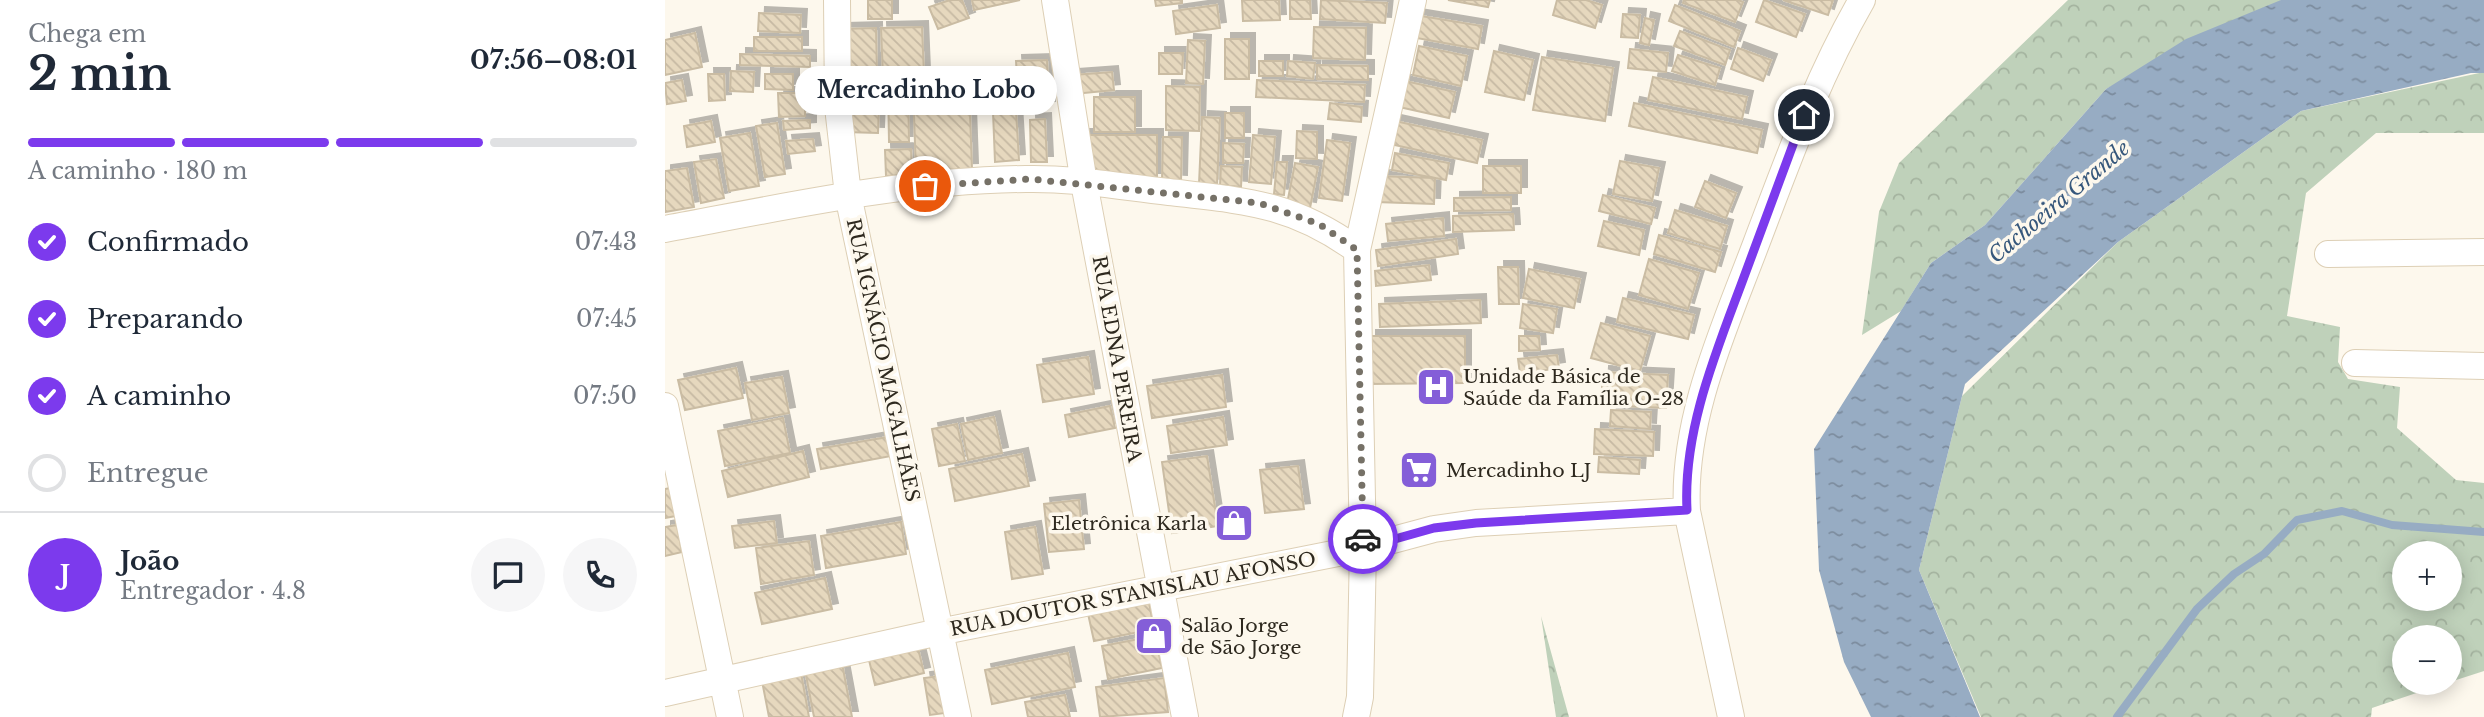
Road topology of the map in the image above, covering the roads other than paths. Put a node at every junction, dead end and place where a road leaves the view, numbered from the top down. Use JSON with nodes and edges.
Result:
{"nodes":[{"id":1,"x":837,"y":0,"type":"edge"},
{"id":2,"x":1055,"y":0,"type":"edge"},
{"id":3,"x":1413,"y":0,"type":"edge"},
{"id":4,"x":1862,"y":0,"type":"edge"},
{"id":5,"x":1084,"y":183,"type":"junction"},
{"id":6,"x":848,"y":195,"type":"junction"},
{"id":7,"x":665,"y":229,"type":"edge"},
{"id":8,"x":1357,"y":250,"type":"junction"},
{"id":9,"x":2484,"y":252,"type":"edge"},
{"id":10,"x":2328,"y":254,"type":"dead end"},
{"id":11,"x":2355,"y":363,"type":"dead end"},
{"id":12,"x":2484,"y":366,"type":"edge"},
{"id":13,"x":665,"y":406,"type":"edge"},
{"id":14,"x":1687,"y":510,"type":"junction"},
{"id":15,"x":1363,"y":548,"type":"junction"},
{"id":16,"x":1159,"y":590,"type":"junction"},
{"id":17,"x":939,"y":632,"type":"junction"},
{"id":18,"x":722,"y":681,"type":"junction"},
{"id":19,"x":665,"y":693,"type":"edge"},
{"id":20,"x":730,"y":717,"type":"edge"},
{"id":21,"x":958,"y":717,"type":"edge"},
{"id":22,"x":1185,"y":717,"type":"edge"},
{"id":23,"x":1356,"y":717,"type":"edge"},
{"id":24,"x":1731,"y":717,"type":"edge"}],
"edges":[{"from":1,"to":6,"type":"street","name":"RUA IGNÁCIO MAGALHÃES"},
{"from":2,"to":5,"type":"street","name":"RUA EDNA PEREIRA"},
{"from":3,"to":8,"type":"street"},
{"from":4,"to":14,"type":"street"},
{"from":5,"to":6,"type":"street"},
{"from":5,"to":8,"type":"street"},
{"from":5,"to":16,"type":"street","name":"RUA EDNA PEREIRA"},
{"from":6,"to":7,"type":"street"},
{"from":6,"to":17,"type":"street","name":"RUA IGNÁCIO MAGALHÃES"},
{"from":8,"to":15,"type":"street"},
{"from":9,"to":10,"type":"street"},
{"from":11,"to":12,"type":"street"},
{"from":13,"to":18,"type":"street"},
{"from":14,"to":15,"type":"street","name":"RUA DOUTOR STANISLAU AFONSO"},
{"from":14,"to":24,"type":"street"},
{"from":15,"to":16,"type":"street","name":"RUA DOUTOR STANISLAU AFONSO"},
{"from":15,"to":23,"type":"street"},
{"from":16,"to":17,"type":"street","name":"RUA DOUTOR STANISLAU AFONSO"},
{"from":16,"to":22,"type":"street","name":"RUA EDNA PEREIRA"},
{"from":17,"to":18,"type":"street","name":"RUA DOUTOR STANISLAU AFONSO"},
{"from":17,"to":21,"type":"street","name":"RUA IGNÁCIO MAGALHÃES"},
{"from":18,"to":19,"type":"street","name":"RUA DOUTOR STANISLAU AFONSO"},
{"from":18,"to":20,"type":"street"}]}
